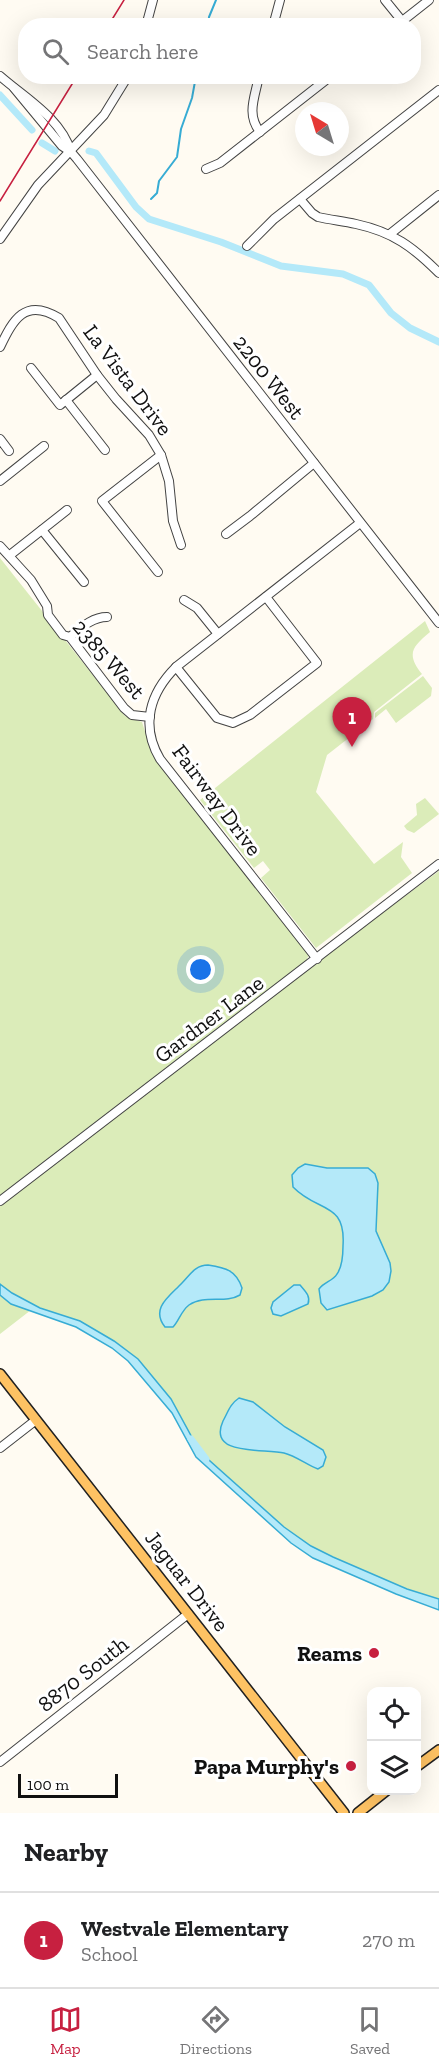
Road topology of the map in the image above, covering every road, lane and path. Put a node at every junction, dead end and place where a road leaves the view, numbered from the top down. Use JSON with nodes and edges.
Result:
{"nodes":[{"id":1,"x":153,"y":0,"type":"edge"},
{"id":2,"x":280,"y":0,"type":"edge"},
{"id":3,"x":385,"y":0,"type":"edge"},
{"id":4,"x":429,"y":0,"type":"edge"},
{"id":5,"x":148,"y":18,"type":"edge"},
{"id":6,"x":275,"y":18,"type":"edge"},
{"id":7,"x":396,"y":18,"type":"edge"},
{"id":8,"x":406,"y":18,"type":"edge"},
{"id":9,"x":0,"y":76,"type":"edge"},
{"id":10,"x":123,"y":84,"type":"edge"},
{"id":11,"x":257,"y":84,"type":"edge"},
{"id":12,"x":321,"y":84,"type":"edge"},
{"id":13,"x":439,"y":90,"type":"edge"},
{"id":14,"x":260,"y":132,"type":"junction"},
{"id":15,"x":71,"y":152,"type":"junction"},
{"id":16,"x":206,"y":169,"type":"dead end"},
{"id":17,"x":439,"y":195,"type":"edge"},
{"id":18,"x":300,"y":199,"type":"junction"},
{"id":19,"x":390,"y":234,"type":"junction"},
{"id":20,"x":0,"y":239,"type":"edge"},
{"id":21,"x":247,"y":246,"type":"dead end"},
{"id":22,"x":439,"y":273,"type":"edge"},
{"id":23,"x":0,"y":347,"type":"edge"},
{"id":24,"x":31,"y":368,"type":"dead end"},
{"id":25,"x":98,"y":375,"type":"junction"},
{"id":26,"x":63,"y":402,"type":"junction"},
{"id":27,"x":0,"y":439,"type":"edge"},
{"id":28,"x":44,"y":446,"type":"dead end"},
{"id":29,"x":105,"y":450,"type":"dead end"},
{"id":30,"x":9,"y":451,"type":"dead end"},
{"id":31,"x":161,"y":454,"type":"junction"},
{"id":32,"x":314,"y":463,"type":"junction"},
{"id":33,"x":0,"y":481,"type":"edge"},
{"id":34,"x":67,"y":510,"type":"dead end"},
{"id":35,"x":360,"y":523,"type":"junction"},
{"id":36,"x":42,"y":530,"type":"junction"},
{"id":37,"x":226,"y":534,"type":"dead end"},
{"id":38,"x":181,"y":545,"type":"dead end"},
{"id":39,"x":0,"y":546,"type":"edge"},
{"id":40,"x":10,"y":555,"type":"junction"},
{"id":41,"x":158,"y":572,"type":"dead end"},
{"id":42,"x":84,"y":582,"type":"dead end"},
{"id":43,"x":266,"y":597,"type":"junction"},
{"id":44,"x":184,"y":600,"type":"dead end"},
{"id":45,"x":107,"y":616,"type":"dead end"},
{"id":46,"x":439,"y":623,"type":"edge"},
{"id":47,"x":218,"y":634,"type":"junction"},
{"id":48,"x":70,"y":637,"type":"junction"},
{"id":49,"x":176,"y":667,"type":"junction"},
{"id":50,"x":150,"y":717,"type":"junction"},
{"id":51,"x":439,"y":864,"type":"edge"},
{"id":52,"x":317,"y":958,"type":"junction"},
{"id":53,"x":0,"y":1202,"type":"edge"},
{"id":54,"x":0,"y":1374,"type":"edge"},
{"id":55,"x":36,"y":1420,"type":"junction"},
{"id":56,"x":0,"y":1448,"type":"edge"},
{"id":57,"x":188,"y":1614,"type":"junction"},
{"id":58,"x":439,"y":1750,"type":"edge"},
{"id":59,"x":0,"y":1762,"type":"edge"},
{"id":60,"x":421,"y":1764,"type":"edge"},
{"id":61,"x":382,"y":1795,"type":"edge"},
{"id":62,"x":344,"y":1813,"type":"edge"},
{"id":63,"x":358,"y":1813,"type":"edge"}],
"edges":[{"from":1,"to":5,"type":"street"},
{"from":2,"to":6,"type":"street"},
{"from":3,"to":7,"type":"street"},
{"from":4,"to":8,"type":"street"},
{"from":9,"to":15,"type":"street","name":"2200 West"},
{"from":10,"to":15,"type":"street"},
{"from":11,"to":14,"type":"street"},
{"from":12,"to":14,"type":"street"},
{"from":13,"to":18,"type":"street"},
{"from":14,"to":16,"type":"street"},
{"from":15,"to":20,"type":"street"},
{"from":15,"to":32,"type":"street","name":"2200 West"},
{"from":17,"to":19,"type":"street"},
{"from":18,"to":19,"type":"street"},
{"from":18,"to":21,"type":"street"},
{"from":19,"to":22,"type":"street"},
{"from":23,"to":25,"type":"street","name":"La Vista Drive"},
{"from":24,"to":26,"type":"street"},
{"from":25,"to":26,"type":"street"},
{"from":25,"to":31,"type":"street","name":"La Vista Drive"},
{"from":26,"to":29,"type":"street"},
{"from":27,"to":30,"type":"street"},
{"from":28,"to":33,"type":"street"},
{"from":31,"to":38,"type":"street","name":"La Vista Drive"},
{"from":31,"to":41,"type":"street"},
{"from":32,"to":35,"type":"street","name":"2200 West"},
{"from":32,"to":37,"type":"street"},
{"from":34,"to":36,"type":"street"},
{"from":35,"to":43,"type":"street","name":"Fairway Drive"},
{"from":35,"to":46,"type":"street","name":"2200 West"},
{"from":36,"to":40,"type":"street"},
{"from":36,"to":42,"type":"street"},
{"from":39,"to":40,"type":"street"},
{"from":40,"to":48,"type":"street","name":"2385 West"},
{"from":43,"to":47,"type":"street","name":"Fairway Drive"},
{"from":43,"to":49,"type":"street"},
{"from":44,"to":47,"type":"street"},
{"from":45,"to":48,"type":"street"},
{"from":47,"to":49,"type":"street","name":"Fairway Drive"},
{"from":48,"to":50,"type":"street","name":"2385 West"},
{"from":49,"to":50,"type":"street","name":"Fairway Drive"},
{"from":50,"to":52,"type":"street","name":"Fairway Drive"},
{"from":51,"to":52,"type":"street","name":"Gardner Lane"},
{"from":52,"to":53,"type":"street","name":"Gardner Lane"},
{"from":54,"to":55,"type":"main road","name":"Jaguar Drive"},
{"from":55,"to":56,"type":"street"},
{"from":55,"to":57,"type":"main road","name":"Jaguar Drive"},
{"from":57,"to":59,"type":"street","name":"8870 South"},
{"from":57,"to":62,"type":"main road","name":"Jaguar Drive"},
{"from":58,"to":60,"type":"main road"},
{"from":61,"to":63,"type":"main road"}]}
